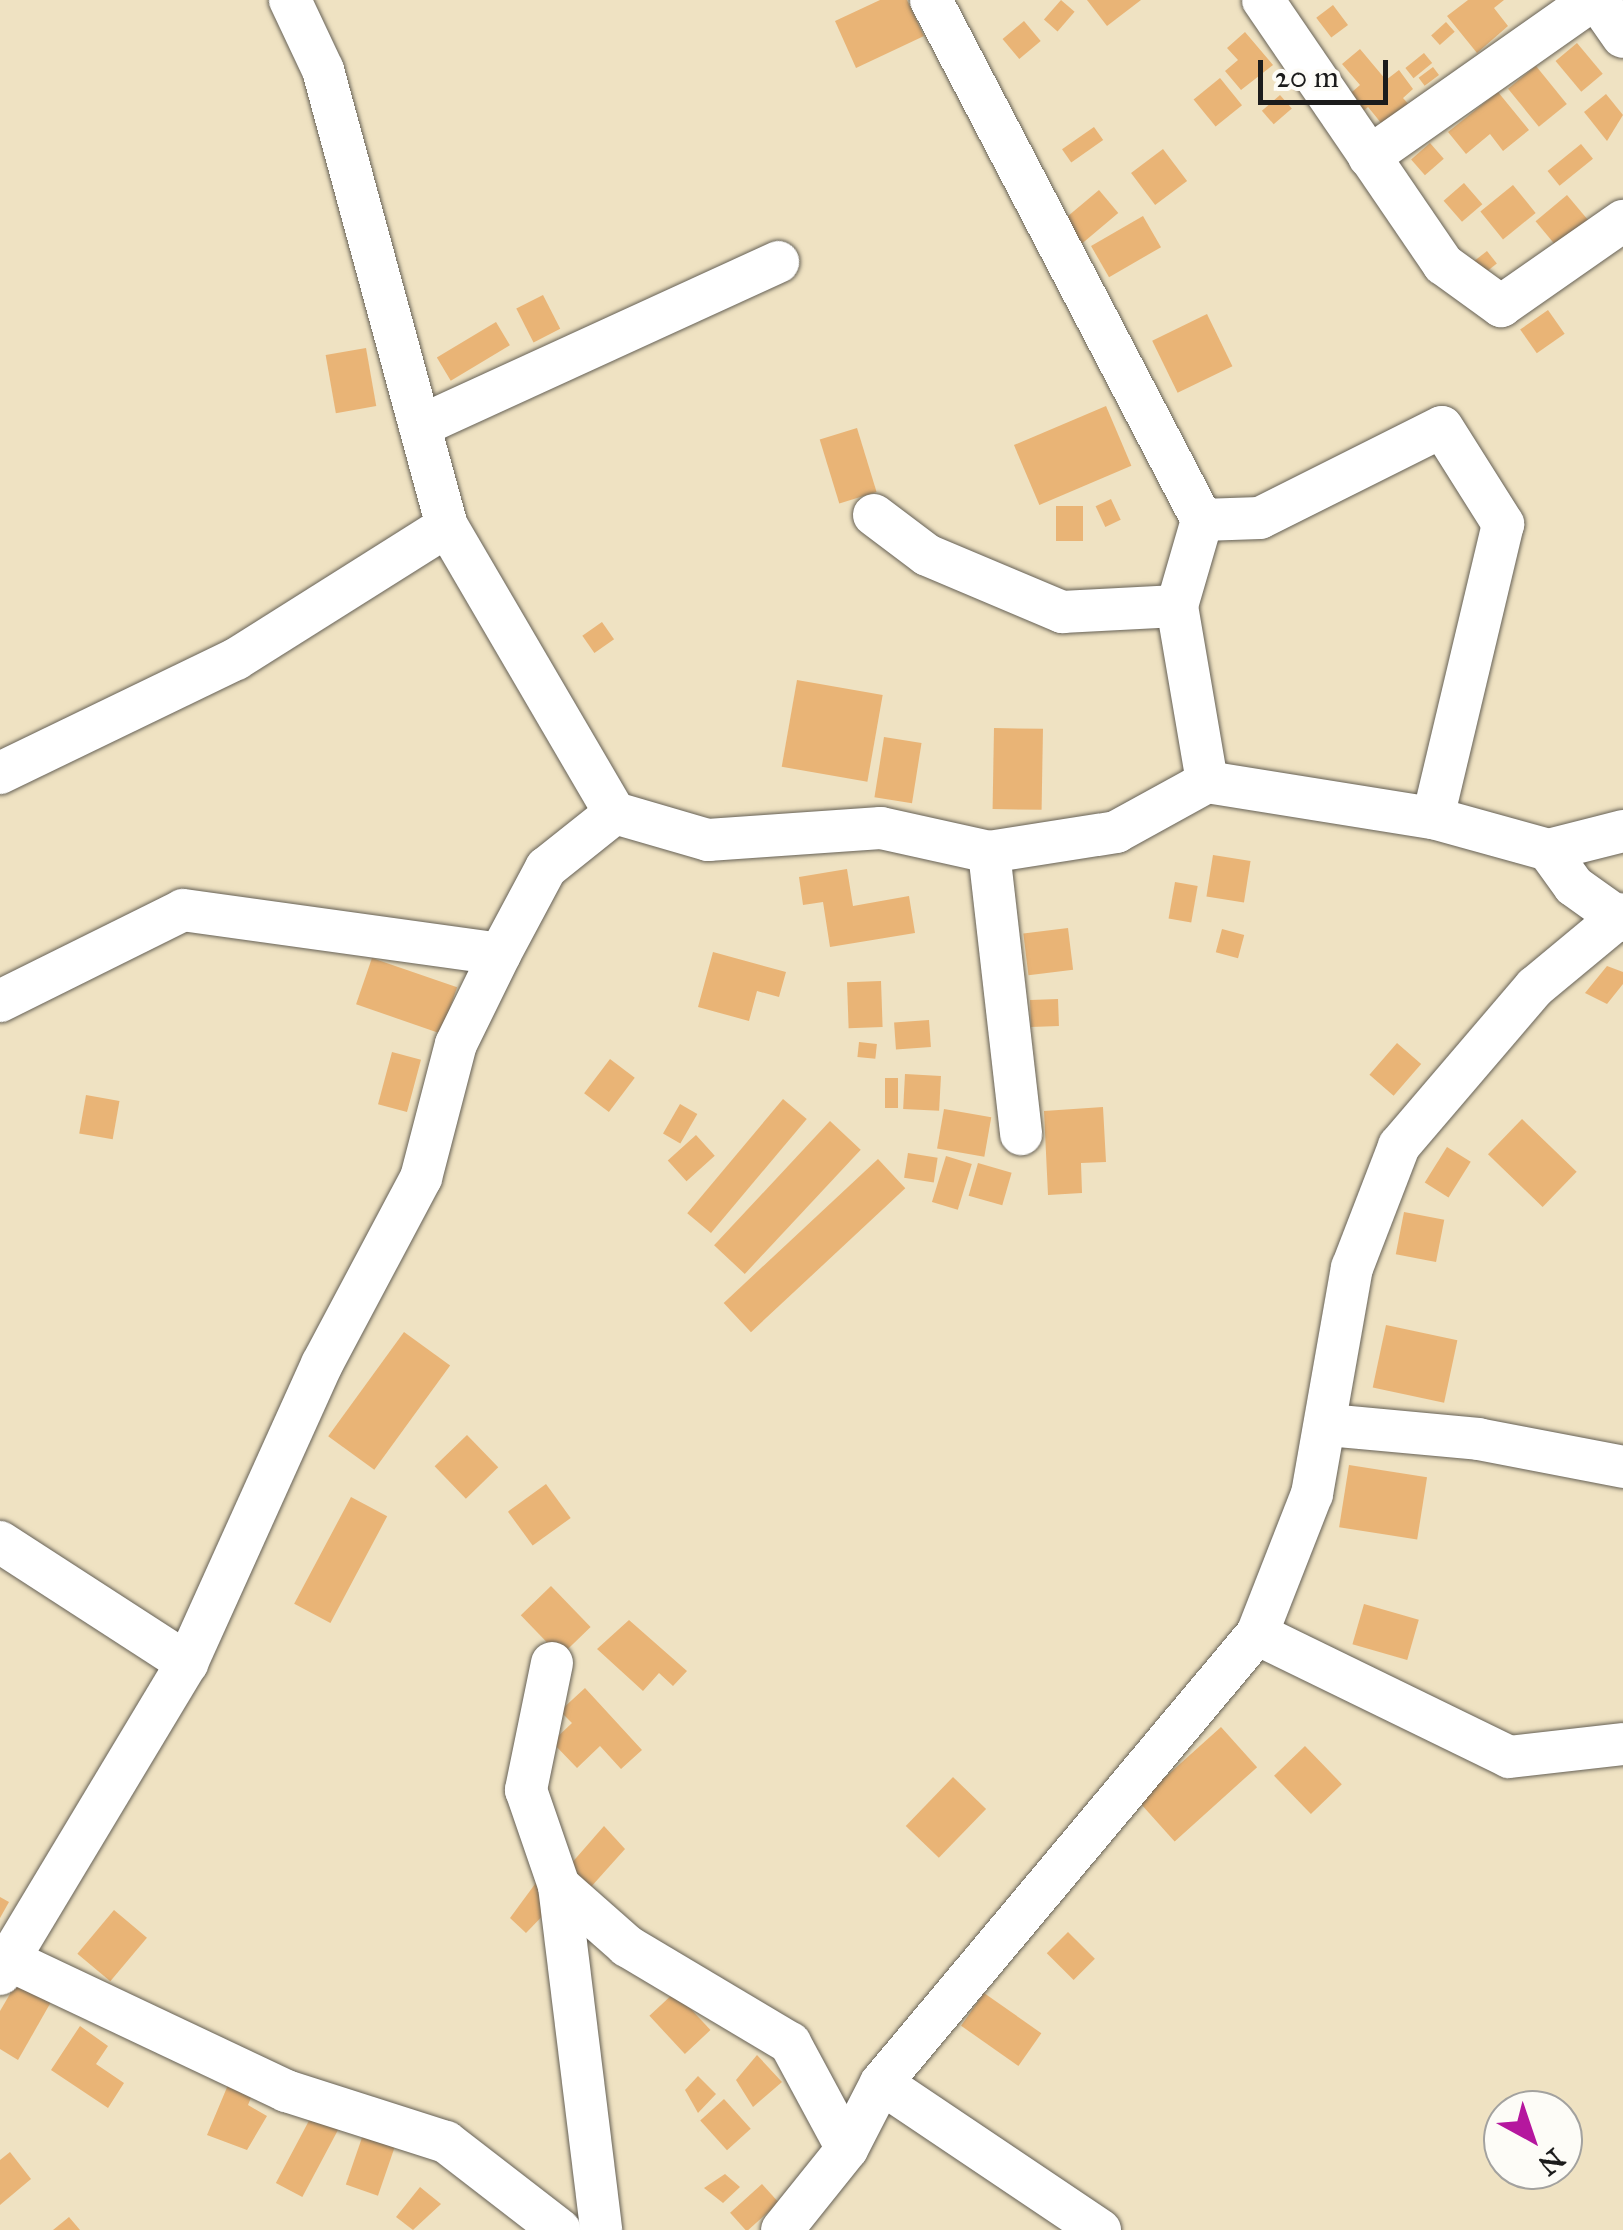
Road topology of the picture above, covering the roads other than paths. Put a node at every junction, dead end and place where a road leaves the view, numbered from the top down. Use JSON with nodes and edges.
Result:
{"nodes":[{"id":1,"x":290,"y":0,"type":"edge"},
{"id":2,"x":933,"y":0,"type":"edge"},
{"id":3,"x":1263,"y":0,"type":"edge"},
{"id":4,"x":1594,"y":0,"type":"edge"},
{"id":5,"x":1623,"y":37,"type":"edge"},
{"id":6,"x":1369,"y":157,"type":"junction"},
{"id":7,"x":1623,"y":221,"type":"edge"},
{"id":8,"x":778,"y":262,"type":"dead end"},
{"id":9,"x":420,"y":426,"type":"junction"},
{"id":10,"x":874,"y":515,"type":"dead end"},
{"id":11,"x":1202,"y":520,"type":"junction"},
{"id":12,"x":447,"y":526,"type":"junction"},
{"id":13,"x":1177,"y":606,"type":"junction"},
{"id":14,"x":0,"y":773,"type":"edge"},
{"id":15,"x":1207,"y":782,"type":"junction"},
{"id":16,"x":615,"y":813,"type":"junction"},
{"id":17,"x":1433,"y":818,"type":"junction"},
{"id":18,"x":1623,"y":831,"type":"edge"},
{"id":19,"x":1548,"y":850,"type":"junction"},
{"id":20,"x":988,"y":852,"type":"junction"},
{"id":21,"x":1621,"y":917,"type":"edge"},
{"id":22,"x":500,"y":954,"type":"junction"},
{"id":23,"x":0,"y":1001,"type":"edge"},
{"id":24,"x":1021,"y":1134,"type":"dead end"},
{"id":25,"x":1328,"y":1426,"type":"junction"},
{"id":26,"x":1623,"y":1467,"type":"edge"},
{"id":27,"x":0,"y":1542,"type":"edge"},
{"id":28,"x":1257,"y":1634,"type":"junction"},
{"id":29,"x":187,"y":1663,"type":"junction"},
{"id":30,"x":552,"y":1663,"type":"dead end"},
{"id":31,"x":1623,"y":1744,"type":"edge"},
{"id":32,"x":560,"y":1886,"type":"junction"},
{"id":33,"x":4,"y":1966,"type":"edge"},
{"id":34,"x":881,"y":2083,"type":"junction"},
{"id":35,"x":846,"y":2149,"type":"junction"},
{"id":36,"x":560,"y":2230,"type":"edge"},
{"id":37,"x":601,"y":2230,"type":"edge"},
{"id":38,"x":782,"y":2230,"type":"edge"},
{"id":39,"x":1100,"y":2230,"type":"edge"}],
"edges":[{"from":1,"to":9,"type":"street"},
{"from":2,"to":11,"type":"street"},
{"from":3,"to":6,"type":"street"},
{"from":4,"to":5,"type":"street"},
{"from":4,"to":6,"type":"street"},
{"from":6,"to":7,"type":"street"},
{"from":8,"to":9,"type":"street"},
{"from":9,"to":12,"type":"street"},
{"from":10,"to":13,"type":"street"},
{"from":11,"to":13,"type":"street"},
{"from":11,"to":17,"type":"street"},
{"from":12,"to":14,"type":"street"},
{"from":12,"to":16,"type":"street"},
{"from":13,"to":15,"type":"street"},
{"from":15,"to":17,"type":"street"},
{"from":15,"to":20,"type":"street"},
{"from":16,"to":20,"type":"street"},
{"from":16,"to":22,"type":"street"},
{"from":17,"to":19,"type":"street"},
{"from":18,"to":19,"type":"street"},
{"from":19,"to":21,"type":"street"},
{"from":20,"to":24,"type":"street"},
{"from":21,"to":25,"type":"street"},
{"from":22,"to":23,"type":"street"},
{"from":22,"to":29,"type":"street"},
{"from":25,"to":26,"type":"street"},
{"from":25,"to":28,"type":"street"},
{"from":27,"to":29,"type":"street"},
{"from":28,"to":31,"type":"street"},
{"from":28,"to":34,"type":"street"},
{"from":29,"to":33,"type":"street"},
{"from":30,"to":32,"type":"street"},
{"from":32,"to":35,"type":"street"},
{"from":32,"to":37,"type":"street"},
{"from":33,"to":36,"type":"street"},
{"from":34,"to":35,"type":"street"},
{"from":34,"to":39,"type":"street"},
{"from":35,"to":38,"type":"street"}]}
